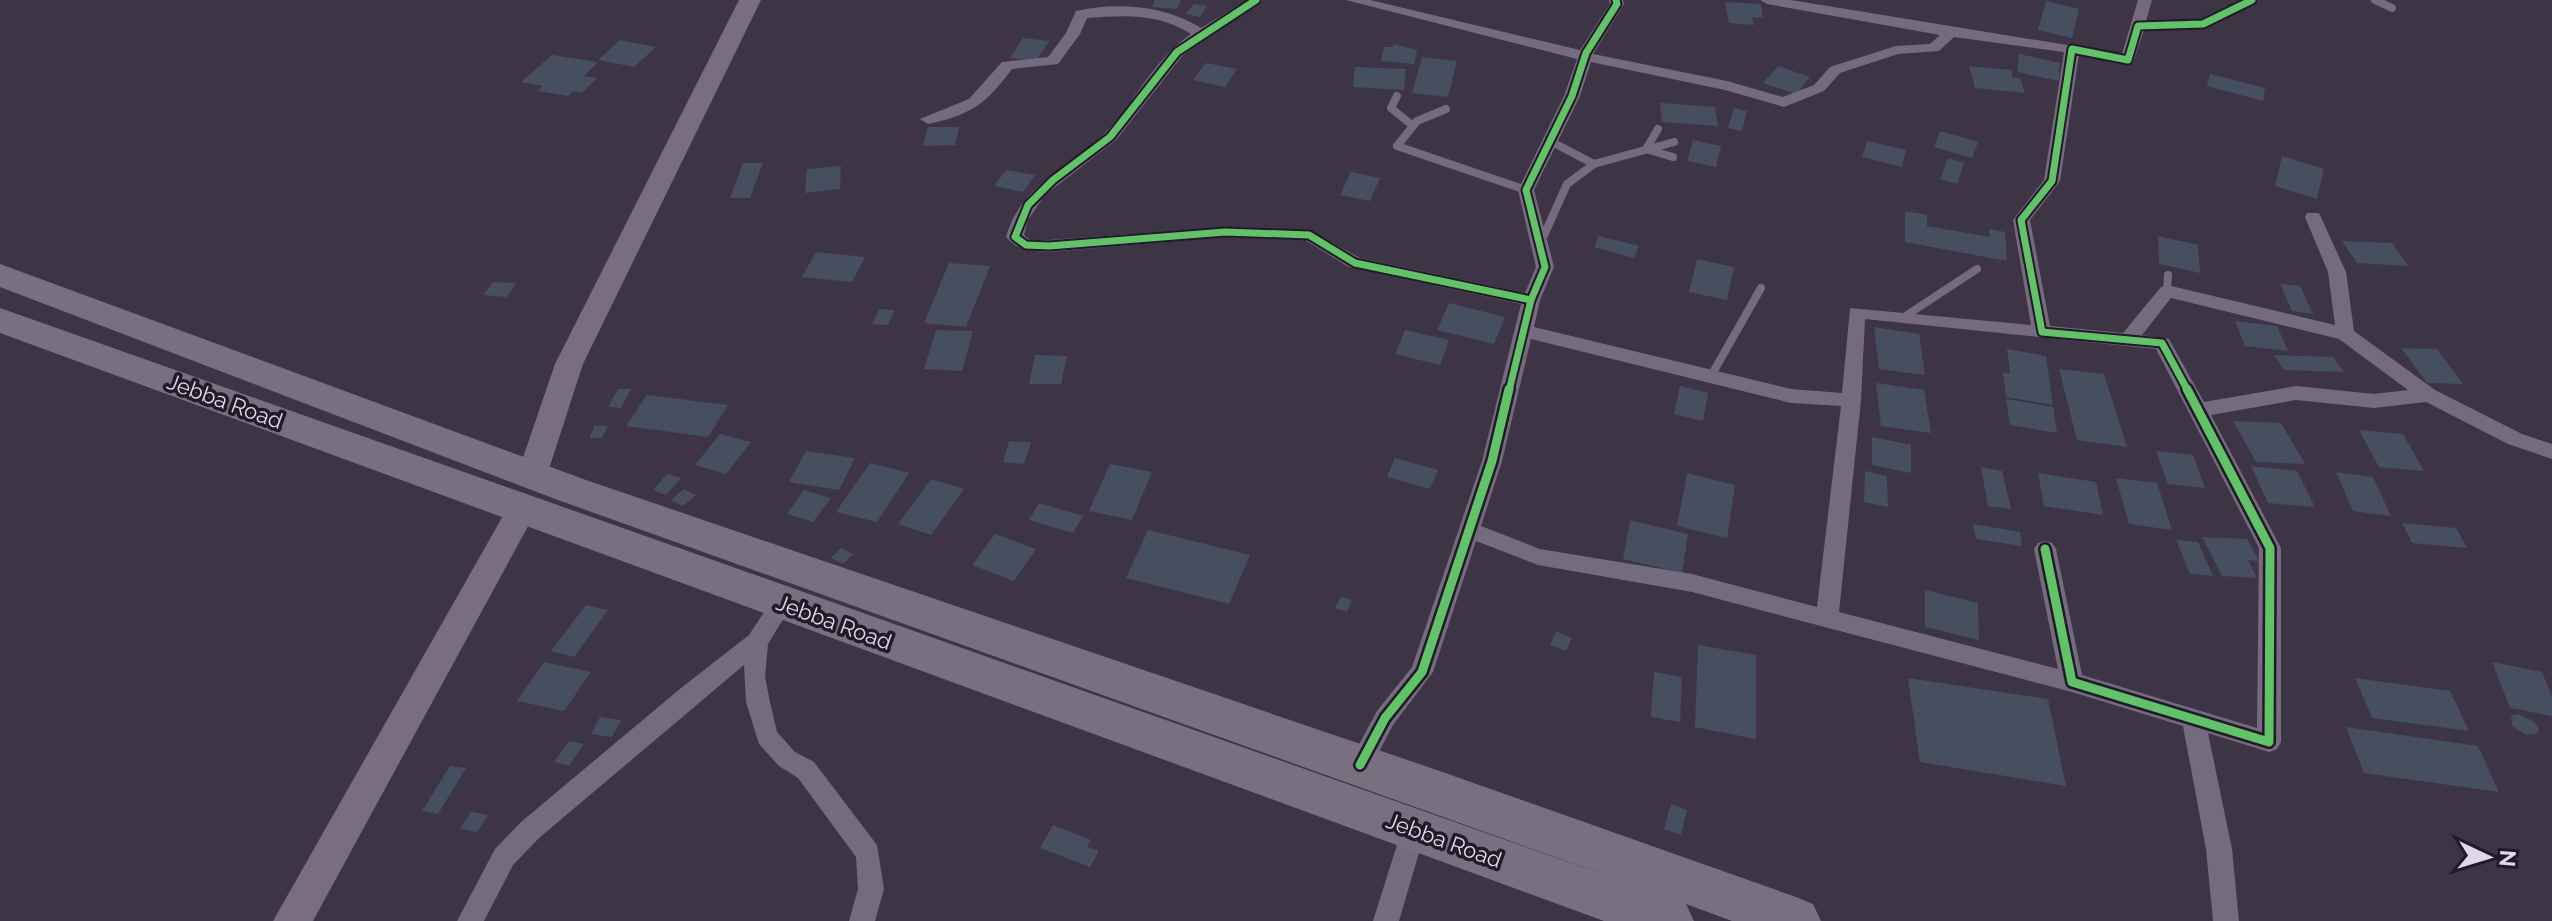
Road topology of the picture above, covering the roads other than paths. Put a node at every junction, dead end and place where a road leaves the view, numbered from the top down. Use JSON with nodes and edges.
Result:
{"nodes":[{"id":1,"x":750,"y":0,"type":"edge"},
{"id":2,"x":1256,"y":0,"type":"edge"},
{"id":3,"x":1357,"y":0,"type":"edge"},
{"id":4,"x":1616,"y":0,"type":"edge"},
{"id":5,"x":1767,"y":0,"type":"edge"},
{"id":6,"x":2145,"y":0,"type":"edge"},
{"id":7,"x":2252,"y":0,"type":"edge"},
{"id":8,"x":2375,"y":0,"type":"edge"},
{"id":9,"x":2392,"y":8,"type":"dead end"},
{"id":10,"x":2138,"y":26,"type":"junction"},
{"id":11,"x":1951,"y":32,"type":"junction"},
{"id":12,"x":1200,"y":34,"type":"junction"},
{"id":13,"x":2072,"y":49,"type":"junction"},
{"id":14,"x":1585,"y":56,"type":"junction"},
{"id":15,"x":1397,"y":96,"type":"dead end"},
{"id":16,"x":1446,"y":109,"type":"dead end"},
{"id":17,"x":928,"y":119,"type":"dead end"},
{"id":18,"x":1413,"y":126,"type":"junction"},
{"id":19,"x":1658,"y":129,"type":"dead end"},
{"id":20,"x":1550,"y":141,"type":"junction"},
{"id":21,"x":1674,"y":142,"type":"dead end"},
{"id":22,"x":1646,"y":149,"type":"junction"},
{"id":23,"x":1673,"y":157,"type":"dead end"},
{"id":24,"x":1594,"y":164,"type":"junction"},
{"id":25,"x":1526,"y":190,"type":"junction"},
{"id":26,"x":2313,"y":217,"type":"dead end"},
{"id":27,"x":1539,"y":245,"type":"junction"},
{"id":28,"x":1977,"y":269,"type":"dead end"},
{"id":29,"x":0,"y":275,"type":"edge"},
{"id":30,"x":1761,"y":288,"type":"dead end"},
{"id":31,"x":1531,"y":300,"type":"junction"},
{"id":32,"x":1904,"y":317,"type":"junction"},
{"id":33,"x":0,"y":320,"type":"edge"},
{"id":34,"x":1524,"y":331,"type":"junction"},
{"id":35,"x":2042,"y":332,"type":"junction"},
{"id":36,"x":2345,"y":334,"type":"junction"},
{"id":37,"x":2128,"y":340,"type":"junction"},
{"id":38,"x":1711,"y":376,"type":"junction"},
{"id":39,"x":2428,"y":395,"type":"junction"},
{"id":40,"x":1851,"y":400,"type":"junction"},
{"id":41,"x":2198,"y":410,"type":"junction"},
{"id":42,"x":2552,"y":452,"type":"edge"},
{"id":43,"x":527,"y":491,"type":"junction"},
{"id":44,"x":1468,"y":529,"type":"junction"},
{"id":45,"x":2045,"y":549,"type":"dead end"},
{"id":46,"x":782,"y":603,"type":"junction"},
{"id":47,"x":1827,"y":619,"type":"junction"},
{"id":48,"x":757,"y":642,"type":"junction"},
{"id":49,"x":2072,"y":682,"type":"junction"},
{"id":50,"x":2193,"y":719,"type":"junction"},
{"id":51,"x":1360,"y":765,"type":"junction"},
{"id":52,"x":1414,"y":829,"type":"junction"},
{"id":53,"x":292,"y":921,"type":"edge"},
{"id":54,"x":470,"y":921,"type":"edge"},
{"id":55,"x":862,"y":921,"type":"edge"},
{"id":56,"x":1386,"y":921,"type":"edge"},
{"id":57,"x":1669,"y":921,"type":"edge"},
{"id":58,"x":1796,"y":921,"type":"edge"},
{"id":59,"x":2226,"y":921,"type":"edge"}],
"edges":[{"from":1,"to":43,"type":"street"},
{"from":2,"to":12,"type":"street"},
{"from":3,"to":14,"type":"street"},
{"from":4,"to":14,"type":"street"},
{"from":5,"to":11,"type":"street"},
{"from":6,"to":10,"type":"street"},
{"from":7,"to":10,"type":"street"},
{"from":8,"to":9,"type":"lane"},
{"from":10,"to":13,"type":"street"},
{"from":11,"to":13,"type":"street"},
{"from":11,"to":14,"type":"street"},
{"from":12,"to":17,"type":"street"},
{"from":12,"to":31,"type":"street"},
{"from":13,"to":35,"type":"street"},
{"from":14,"to":20,"type":"street"},
{"from":15,"to":18,"type":"lane"},
{"from":16,"to":18,"type":"lane"},
{"from":18,"to":25,"type":"lane"},
{"from":19,"to":22,"type":"lane"},
{"from":20,"to":24,"type":"lane"},
{"from":20,"to":25,"type":"street"},
{"from":21,"to":22,"type":"lane"},
{"from":22,"to":23,"type":"lane"},
{"from":22,"to":24,"type":"lane"},
{"from":24,"to":27,"type":"lane"},
{"from":25,"to":27,"type":"street"},
{"from":26,"to":36,"type":"street"},
{"from":27,"to":31,"type":"street"},
{"from":28,"to":32,"type":"lane"},
{"from":29,"to":43,"type":"highway","name":"Jebba Road"},
{"from":30,"to":38,"type":"lane"},
{"from":31,"to":34,"type":"street"},
{"from":32,"to":35,"type":"street"},
{"from":32,"to":40,"type":"street"},
{"from":33,"to":43,"type":"highway","name":"Jebba Road"},
{"from":34,"to":38,"type":"street"},
{"from":34,"to":44,"type":"street"},
{"from":35,"to":37,"type":"street"},
{"from":36,"to":37,"type":"street"},
{"from":36,"to":39,"type":"street"},
{"from":37,"to":41,"type":"street"},
{"from":38,"to":40,"type":"street"},
{"from":39,"to":41,"type":"street"},
{"from":39,"to":42,"type":"street"},
{"from":40,"to":47,"type":"street"},
{"from":41,"to":50,"type":"street"},
{"from":43,"to":46,"type":"highway","name":"Jebba Road"},
{"from":43,"to":51,"type":"highway"},
{"from":43,"to":53,"type":"street"},
{"from":44,"to":47,"type":"street"},
{"from":44,"to":51,"type":"street"},
{"from":45,"to":49,"type":"street"},
{"from":46,"to":48,"type":"street"},
{"from":46,"to":52,"type":"highway","name":"Jebba Road"},
{"from":47,"to":49,"type":"street"},
{"from":48,"to":54,"type":"street"},
{"from":48,"to":55,"type":"street"},
{"from":49,"to":50,"type":"street"},
{"from":50,"to":59,"type":"street"},
{"from":51,"to":58,"type":"highway"},
{"from":52,"to":56,"type":"street"},
{"from":52,"to":57,"type":"highway","name":"Jebba Road"}]}
